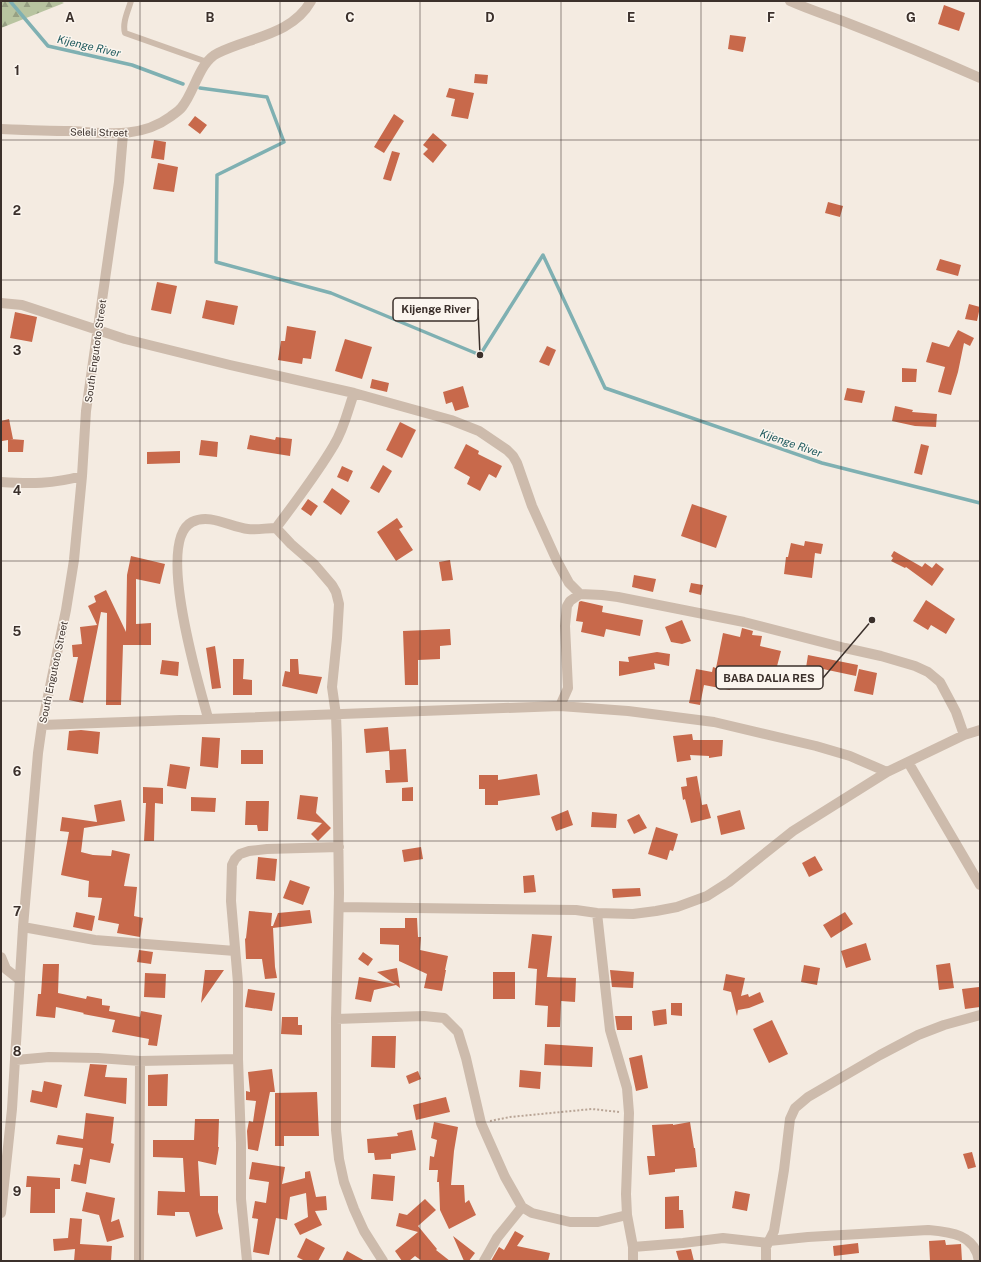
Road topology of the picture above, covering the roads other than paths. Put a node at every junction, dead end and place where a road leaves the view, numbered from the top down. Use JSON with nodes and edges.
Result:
{"nodes":[{"id":1,"x":131,"y":1,"type":"edge"},
{"id":2,"x":311,"y":1,"type":"edge"},
{"id":3,"x":790,"y":1,"type":"edge"},
{"id":4,"x":207,"y":62,"type":"junction"},
{"id":5,"x":980,"y":78,"type":"edge"},
{"id":6,"x":1,"y":129,"type":"edge"},
{"id":7,"x":123,"y":134,"type":"junction"},
{"id":8,"x":1,"y":303,"type":"edge"},
{"id":9,"x":98,"y":330,"type":"junction"},
{"id":10,"x":354,"y":393,"type":"junction"},
{"id":11,"x":82,"y":476,"type":"junction"},
{"id":12,"x":1,"y":482,"type":"edge"},
{"id":13,"x":276,"y":528,"type":"junction"},
{"id":14,"x":580,"y":594,"type":"junction"},
{"id":15,"x":560,"y":706,"type":"junction"},
{"id":16,"x":336,"y":715,"type":"junction"},
{"id":17,"x":208,"y":718,"type":"junction"},
{"id":18,"x":42,"y":725,"type":"junction"},
{"id":19,"x":980,"y":730,"type":"edge"},
{"id":20,"x":964,"y":735,"type":"junction"},
{"id":21,"x":908,"y":762,"type":"junction"},
{"id":22,"x":887,"y":772,"type":"junction"},
{"id":23,"x":339,"y":847,"type":"junction"},
{"id":24,"x":980,"y":885,"type":"edge"},
{"id":25,"x":339,"y":907,"type":"junction"},
{"id":26,"x":597,"y":912,"type":"junction"},
{"id":27,"x":24,"y":928,"type":"junction"},
{"id":28,"x":235,"y":951,"type":"junction"},
{"id":29,"x":1,"y":957,"type":"edge"},
{"id":30,"x":20,"y":980,"type":"junction"},
{"id":31,"x":980,"y":1015,"type":"edge"},
{"id":32,"x":336,"y":1019,"type":"junction"},
{"id":33,"x":238,"y":1059,"type":"junction"},
{"id":34,"x":16,"y":1060,"type":"junction"},
{"id":35,"x":140,"y":1061,"type":"junction"},
{"id":36,"x":522,"y":1207,"type":"junction"},
{"id":37,"x":1,"y":1213,"type":"edge"},
{"id":38,"x":627,"y":1215,"type":"junction"},
{"id":39,"x":768,"y":1242,"type":"junction"},
{"id":40,"x":633,"y":1246,"type":"junction"},
{"id":41,"x":139,"y":1261,"type":"edge"},
{"id":42,"x":247,"y":1261,"type":"edge"},
{"id":43,"x":383,"y":1261,"type":"edge"},
{"id":44,"x":484,"y":1261,"type":"edge"},
{"id":45,"x":633,"y":1261,"type":"edge"},
{"id":46,"x":766,"y":1261,"type":"edge"},
{"id":47,"x":979,"y":1261,"type":"edge"}],
"edges":[{"from":1,"to":4,"type":"lane"},
{"from":2,"to":4,"type":"street","name":"Seleli Street"},
{"from":3,"to":5,"type":"street"},
{"from":4,"to":7,"type":"street","name":"Seleli Street"},
{"from":6,"to":7,"type":"street","name":"Seleli Street"},
{"from":7,"to":9,"type":"street","name":"South Engutoto Street"},
{"from":8,"to":9,"type":"street"},
{"from":9,"to":10,"type":"street"},
{"from":9,"to":11,"type":"street","name":"South Engutoto Street"},
{"from":10,"to":13,"type":"street"},
{"from":10,"to":14,"type":"street"},
{"from":11,"to":12,"type":"street"},
{"from":11,"to":18,"type":"street","name":"South Engutoto Street"},
{"from":13,"to":16,"type":"street"},
{"from":13,"to":17,"type":"street"},
{"from":14,"to":15,"type":"street"},
{"from":14,"to":20,"type":"street"},
{"from":15,"to":16,"type":"street"},
{"from":15,"to":22,"type":"street"},
{"from":16,"to":17,"type":"street"},
{"from":16,"to":23,"type":"street"},
{"from":17,"to":18,"type":"street"},
{"from":18,"to":27,"type":"street","name":"South Engutoto Street"},
{"from":19,"to":20,"type":"street"},
{"from":20,"to":21,"type":"street"},
{"from":21,"to":22,"type":"street"},
{"from":21,"to":24,"type":"street"},
{"from":22,"to":26,"type":"street"},
{"from":23,"to":25,"type":"street"},
{"from":23,"to":28,"type":"street"},
{"from":25,"to":26,"type":"street"},
{"from":25,"to":32,"type":"street"},
{"from":26,"to":38,"type":"street"},
{"from":27,"to":28,"type":"street"},
{"from":27,"to":30,"type":"street","name":"South Engutoto Street"},
{"from":28,"to":33,"type":"street"},
{"from":29,"to":30,"type":"street"},
{"from":30,"to":34,"type":"street","name":"South Engutoto Street"},
{"from":31,"to":39,"type":"street"},
{"from":32,"to":36,"type":"street"},
{"from":32,"to":43,"type":"street"},
{"from":33,"to":35,"type":"street"},
{"from":33,"to":42,"type":"street"},
{"from":34,"to":35,"type":"street"},
{"from":34,"to":37,"type":"street","name":"South Engutoto Street"},
{"from":35,"to":41,"type":"street"},
{"from":36,"to":38,"type":"street"},
{"from":36,"to":44,"type":"street"},
{"from":38,"to":40,"type":"street"},
{"from":39,"to":40,"type":"street"},
{"from":39,"to":46,"type":"street"},
{"from":39,"to":47,"type":"street"},
{"from":40,"to":45,"type":"street"}]}
